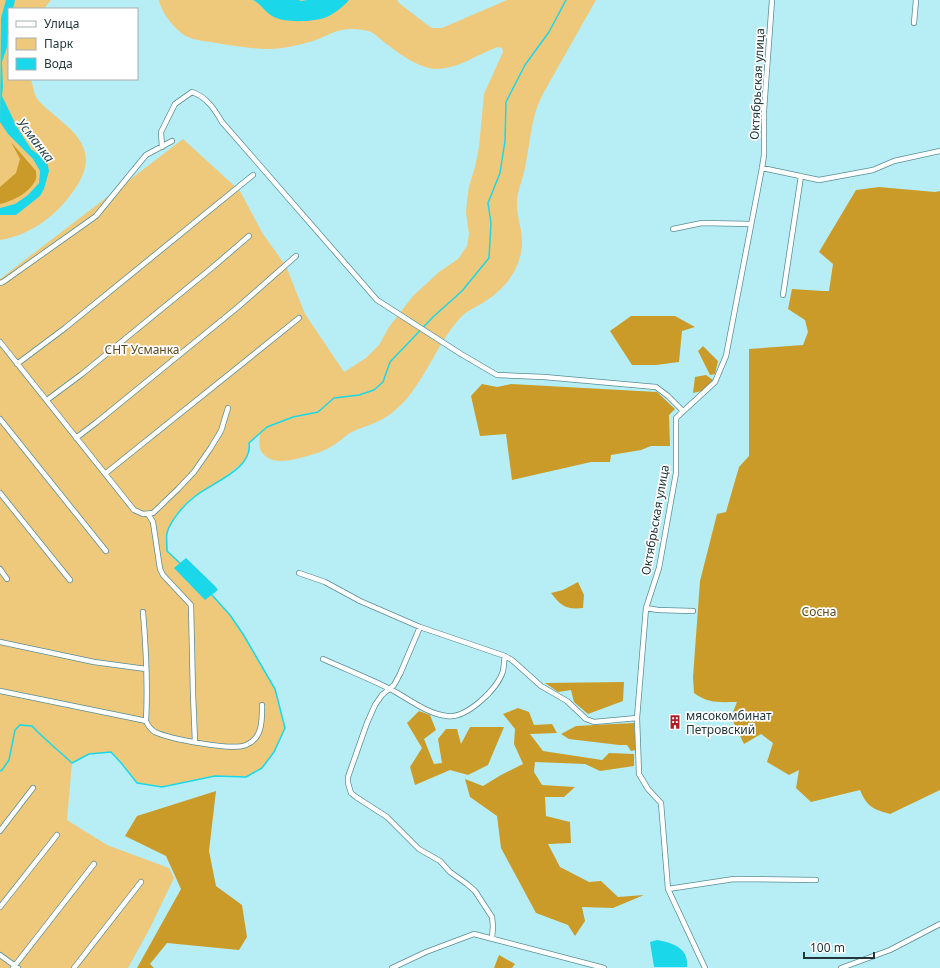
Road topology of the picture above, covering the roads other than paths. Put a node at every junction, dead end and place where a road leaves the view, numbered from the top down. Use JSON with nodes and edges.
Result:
{"nodes":[{"id":1,"x":772,"y":0,"type":"edge"},
{"id":2,"x":916,"y":0,"type":"edge"},
{"id":3,"x":914,"y":24,"type":"dead end"},
{"id":4,"x":172,"y":141,"type":"dead end"},
{"id":5,"x":162,"y":147,"type":"junction"},
{"id":6,"x":940,"y":151,"type":"edge"},
{"id":7,"x":762,"y":168,"type":"junction"},
{"id":8,"x":253,"y":175,"type":"dead end"},
{"id":9,"x":801,"y":176,"type":"junction"},
{"id":10,"x":751,"y":224,"type":"junction"},
{"id":11,"x":673,"y":229,"type":"dead end"},
{"id":12,"x":249,"y":236,"type":"dead end"},
{"id":13,"x":296,"y":256,"type":"dead end"},
{"id":14,"x":0,"y":283,"type":"edge"},
{"id":15,"x":783,"y":295,"type":"dead end"},
{"id":16,"x":299,"y":318,"type":"dead end"},
{"id":17,"x":0,"y":342,"type":"edge"},
{"id":18,"x":17,"y":364,"type":"junction"},
{"id":19,"x":47,"y":400,"type":"junction"},
{"id":20,"x":228,"y":408,"type":"dead end"},
{"id":21,"x":683,"y":411,"type":"junction"},
{"id":22,"x":0,"y":419,"type":"edge"},
{"id":23,"x":76,"y":438,"type":"junction"},
{"id":24,"x":106,"y":474,"type":"junction"},
{"id":25,"x":0,"y":493,"type":"edge"},
{"id":26,"x":148,"y":514,"type":"junction"},
{"id":27,"x":106,"y":551,"type":"dead end"},
{"id":28,"x":0,"y":569,"type":"edge"},
{"id":29,"x":300,"y":573,"type":"dead end"},
{"id":30,"x":7,"y":579,"type":"dead end"},
{"id":31,"x":70,"y":580,"type":"dead end"},
{"id":32,"x":646,"y":608,"type":"junction"},
{"id":33,"x":693,"y":611,"type":"dead end"},
{"id":34,"x":143,"y":612,"type":"dead end"},
{"id":35,"x":420,"y":627,"type":"junction"},
{"id":36,"x":0,"y":642,"type":"edge"},
{"id":37,"x":505,"y":656,"type":"junction"},
{"id":38,"x":323,"y":659,"type":"dead end"},
{"id":39,"x":146,"y":669,"type":"junction"},
{"id":40,"x":388,"y":688,"type":"junction"},
{"id":41,"x":0,"y":691,"type":"edge"},
{"id":42,"x":262,"y":705,"type":"dead end"},
{"id":43,"x":637,"y":718,"type":"junction"},
{"id":44,"x":146,"y":721,"type":"junction"},
{"id":45,"x":195,"y":742,"type":"junction"},
{"id":46,"x":33,"y":788,"type":"dead end"},
{"id":47,"x":0,"y":831,"type":"edge"},
{"id":48,"x":57,"y":835,"type":"dead end"},
{"id":49,"x":94,"y":864,"type":"dead end"},
{"id":50,"x":816,"y":880,"type":"dead end"},
{"id":51,"x":141,"y":882,"type":"dead end"},
{"id":52,"x":668,"y":889,"type":"junction"},
{"id":53,"x":0,"y":907,"type":"edge"},
{"id":54,"x":940,"y":924,"type":"edge"},
{"id":55,"x":492,"y":938,"type":"junction"},
{"id":56,"x":0,"y":955,"type":"edge"},
{"id":57,"x":15,"y":967,"type":"edge"},
{"id":58,"x":74,"y":968,"type":"edge"},
{"id":59,"x":392,"y":968,"type":"edge"},
{"id":60,"x":604,"y":968,"type":"edge"},
{"id":61,"x":705,"y":968,"type":"edge"},
{"id":62,"x":841,"y":968,"type":"edge"}],
"edges":[{"from":1,"to":7,"type":"street","name":"Октябрьская улица"},
{"from":2,"to":3,"type":"street"},
{"from":4,"to":5,"type":"street"},
{"from":5,"to":14,"type":"street"},
{"from":5,"to":21,"type":"street"},
{"from":6,"to":9,"type":"street"},
{"from":7,"to":9,"type":"street"},
{"from":7,"to":10,"type":"street","name":"Октябрьская улица"},
{"from":8,"to":18,"type":"street"},
{"from":9,"to":15,"type":"street"},
{"from":10,"to":11,"type":"street"},
{"from":10,"to":21,"type":"street","name":"Октябрьская улица"},
{"from":12,"to":19,"type":"street"},
{"from":13,"to":23,"type":"street"},
{"from":16,"to":24,"type":"street"},
{"from":17,"to":18,"type":"street"},
{"from":18,"to":19,"type":"street"},
{"from":19,"to":23,"type":"street"},
{"from":20,"to":26,"type":"street"},
{"from":21,"to":32,"type":"street","name":"Октябрьская улица"},
{"from":22,"to":27,"type":"street"},
{"from":23,"to":24,"type":"street"},
{"from":24,"to":26,"type":"street"},
{"from":25,"to":31,"type":"street"},
{"from":26,"to":45,"type":"street"},
{"from":28,"to":30,"type":"street"},
{"from":29,"to":35,"type":"street"},
{"from":32,"to":33,"type":"street"},
{"from":32,"to":43,"type":"street","name":"Октябрьская улица"},
{"from":34,"to":39,"type":"street"},
{"from":35,"to":37,"type":"street"},
{"from":35,"to":40,"type":"street"},
{"from":36,"to":39,"type":"street"},
{"from":37,"to":40,"type":"street"},
{"from":37,"to":43,"type":"street"},
{"from":38,"to":40,"type":"street"},
{"from":39,"to":44,"type":"street"},
{"from":40,"to":55,"type":"street"},
{"from":41,"to":44,"type":"street"},
{"from":42,"to":45,"type":"street"},
{"from":43,"to":52,"type":"street","name":"Октябрьская улица"},
{"from":44,"to":45,"type":"street"},
{"from":46,"to":47,"type":"street"},
{"from":48,"to":53,"type":"street"},
{"from":49,"to":57,"type":"street"},
{"from":50,"to":52,"type":"street"},
{"from":51,"to":58,"type":"street"},
{"from":52,"to":61,"type":"street","name":"Октябрьская улица"},
{"from":54,"to":62,"type":"street"},
{"from":55,"to":59,"type":"street"},
{"from":55,"to":60,"type":"street"},
{"from":56,"to":57,"type":"street"}]}
